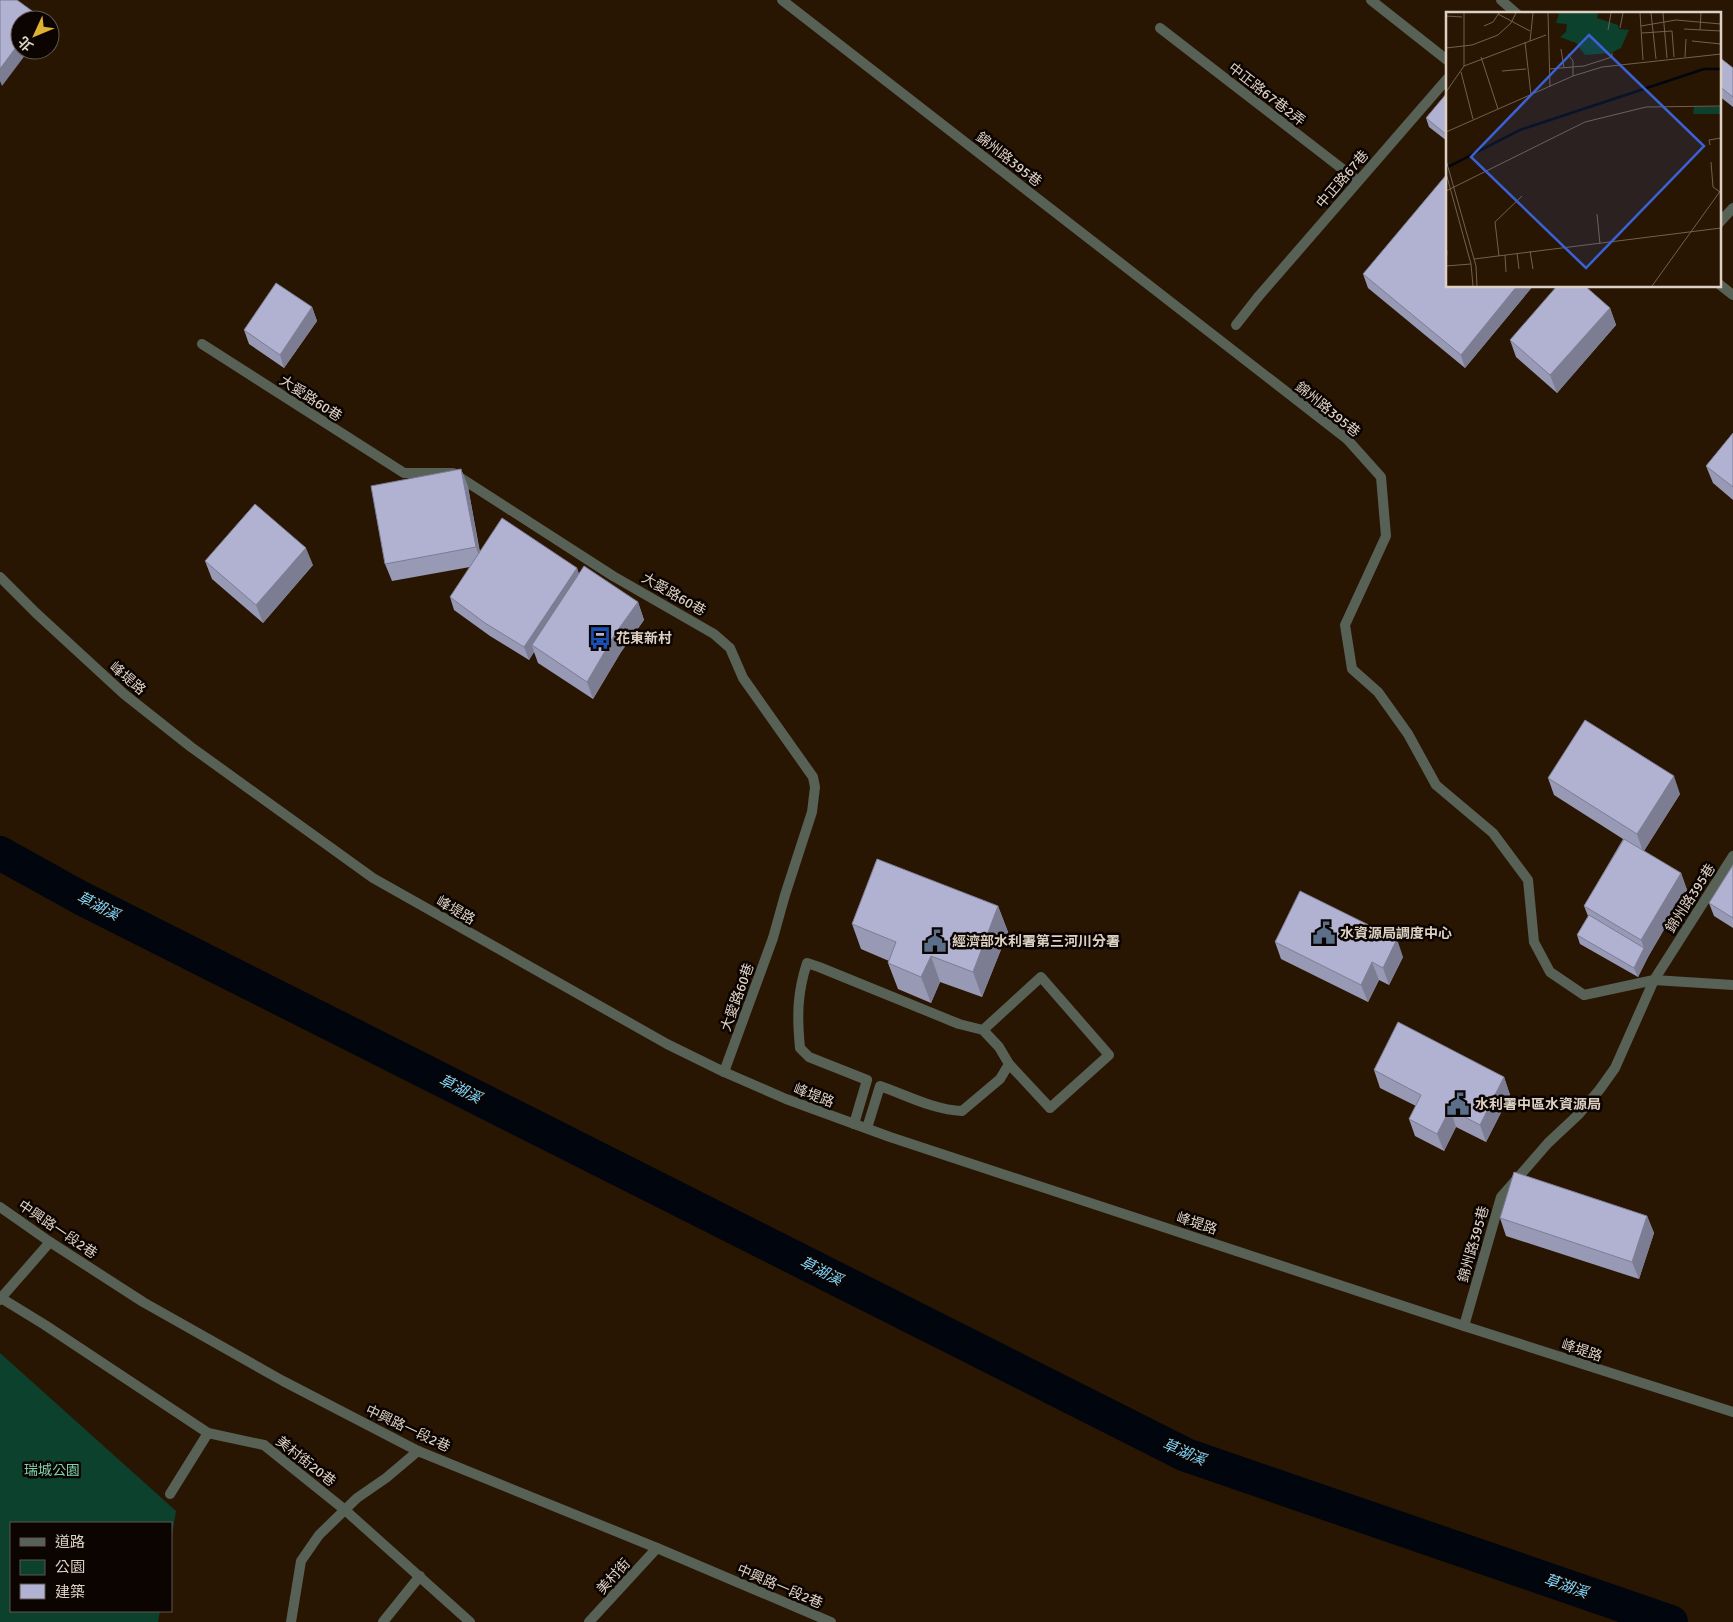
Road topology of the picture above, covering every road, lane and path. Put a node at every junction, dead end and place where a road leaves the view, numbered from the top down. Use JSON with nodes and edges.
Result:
{"nodes":[{"id":1,"x":782,"y":0,"type":"edge"},
{"id":2,"x":1371,"y":0,"type":"edge"},
{"id":3,"x":1501,"y":0,"type":"edge"},
{"id":4,"x":1515,"y":12,"type":"edge"},
{"id":5,"x":1160,"y":28,"type":"dead end"},
{"id":6,"x":1446,"y":59,"type":"edge"},
{"id":7,"x":1446,"y":80,"type":"edge"},
{"id":8,"x":1358,"y":182,"type":"junction"},
{"id":9,"x":1733,"y":208,"type":"edge"},
{"id":10,"x":1720,"y":222,"type":"edge"},
{"id":11,"x":1720,"y":285,"type":"edge"},
{"id":12,"x":1733,"y":296,"type":"edge"},
{"id":13,"x":1236,"y":324,"type":"dead end"},
{"id":14,"x":202,"y":344,"type":"dead end"},
{"id":15,"x":0,"y":577,"type":"edge"},
{"id":16,"x":1733,"y":856,"type":"edge"},
{"id":17,"x":1654,"y":980,"type":"junction"},
{"id":18,"x":1733,"y":985,"type":"edge"},
{"id":19,"x":983,"y":1030,"type":"junction"},
{"id":20,"x":1009,"y":1064,"type":"junction"},
{"id":21,"x":724,"y":1072,"type":"junction"},
{"id":22,"x":854,"y":1124,"type":"junction"},
{"id":23,"x":867,"y":1128,"type":"junction"},
{"id":24,"x":0,"y":1207,"type":"edge"},
{"id":25,"x":50,"y":1242,"type":"junction"},
{"id":26,"x":1,"y":1299,"type":"edge"},
{"id":27,"x":1464,"y":1326,"type":"junction"},
{"id":28,"x":1733,"y":1412,"type":"edge"},
{"id":29,"x":208,"y":1433,"type":"junction"},
{"id":30,"x":418,"y":1451,"type":"junction"},
{"id":31,"x":170,"y":1494,"type":"dead end"},
{"id":32,"x":345,"y":1510,"type":"junction"},
{"id":33,"x":657,"y":1548,"type":"junction"},
{"id":34,"x":420,"y":1576,"type":"junction"},
{"id":35,"x":291,"y":1622,"type":"edge"},
{"id":36,"x":383,"y":1622,"type":"edge"},
{"id":37,"x":470,"y":1622,"type":"edge"},
{"id":38,"x":589,"y":1622,"type":"edge"},
{"id":39,"x":831,"y":1622,"type":"edge"}],
"edges":[{"from":1,"to":17,"type":"street","name":"錦州路395巷"},
{"from":2,"to":6,"type":"street"},
{"from":3,"to":4,"type":"street"},
{"from":5,"to":8,"type":"street","name":"中正路67巷2弄"},
{"from":7,"to":8,"type":"street","name":"中正路67巷"},
{"from":8,"to":13,"type":"street","name":"中正路67巷"},
{"from":9,"to":10,"type":"street"},
{"from":11,"to":12,"type":"street"},
{"from":14,"to":21,"type":"street","name":"大愛路60巷"},
{"from":15,"to":21,"type":"street","name":"峰堤路"},
{"from":16,"to":17,"type":"street","name":"錦州路395巷"},
{"from":17,"to":18,"type":"street","name":"錦州路395巷"},
{"from":17,"to":27,"type":"street","name":"錦州路395巷"},
{"from":19,"to":20,"type":"street"},
{"from":19,"to":20,"type":"street"},
{"from":19,"to":22,"type":"street"},
{"from":20,"to":23,"type":"street"},
{"from":21,"to":22,"type":"street","name":"峰堤路"},
{"from":22,"to":23,"type":"street","name":"峰堤路"},
{"from":23,"to":27,"type":"street","name":"峰堤路"},
{"from":24,"to":25,"type":"street","name":"中興路一段2巷"},
{"from":25,"to":26,"type":"street"},
{"from":25,"to":30,"type":"street","name":"中興路一段2巷"},
{"from":26,"to":29,"type":"street","name":"美村街20巷"},
{"from":27,"to":28,"type":"street","name":"峰堤路"},
{"from":29,"to":31,"type":"street"},
{"from":29,"to":32,"type":"street","name":"美村街20巷"},
{"from":30,"to":32,"type":"street"},
{"from":30,"to":33,"type":"street","name":"中興路一段2巷"},
{"from":32,"to":34,"type":"street","name":"美村街20巷"},
{"from":32,"to":35,"type":"street"},
{"from":33,"to":38,"type":"street","name":"美村街"},
{"from":33,"to":39,"type":"street","name":"中興路一段2巷"},
{"from":34,"to":36,"type":"street"},
{"from":34,"to":37,"type":"street","name":"美村街20巷"}]}
